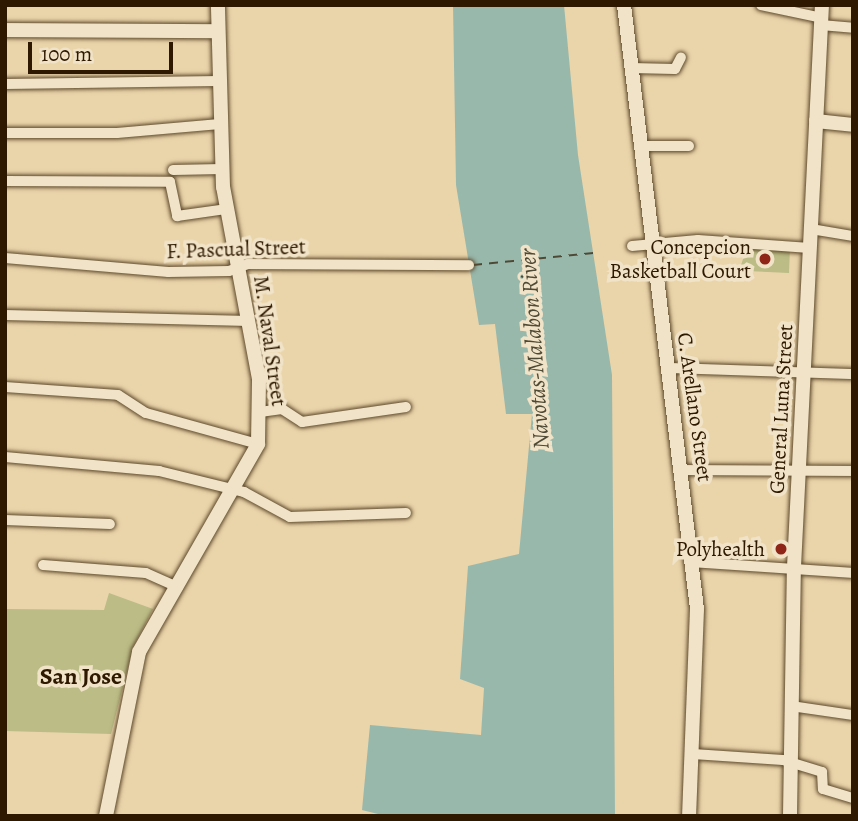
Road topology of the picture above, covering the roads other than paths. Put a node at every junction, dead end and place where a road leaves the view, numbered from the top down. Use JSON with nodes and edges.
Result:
{"nodes":[{"id":1,"x":218,"y":5,"type":"edge"},
{"id":2,"x":624,"y":5,"type":"edge"},
{"id":3,"x":761,"y":5,"type":"edge"},
{"id":4,"x":822,"y":16,"type":"edge"},
{"id":5,"x":853,"y":28,"type":"edge"},
{"id":6,"x":5,"y":30,"type":"edge"},
{"id":7,"x":218,"y":31,"type":"junction"},
{"id":8,"x":681,"y":57,"type":"dead end"},
{"id":9,"x":631,"y":68,"type":"junction"},
{"id":10,"x":219,"y":81,"type":"junction"},
{"id":11,"x":5,"y":84,"type":"edge"},
{"id":12,"x":816,"y":121,"type":"junction"},
{"id":13,"x":220,"y":124,"type":"junction"},
{"id":14,"x":853,"y":125,"type":"edge"},
{"id":15,"x":5,"y":132,"type":"edge"},
{"id":16,"x":689,"y":145,"type":"dead end"},
{"id":17,"x":639,"y":146,"type":"junction"},
{"id":18,"x":222,"y":169,"type":"junction"},
{"id":19,"x":173,"y":170,"type":"dead end"},
{"id":20,"x":5,"y":181,"type":"edge"},
{"id":21,"x":226,"y":209,"type":"junction"},
{"id":22,"x":811,"y":229,"type":"junction"},
{"id":23,"x":853,"y":236,"type":"edge"},
{"id":24,"x":650,"y":244,"type":"junction"},
{"id":25,"x":632,"y":246,"type":"dead end"},
{"id":26,"x":810,"y":248,"type":"junction"},
{"id":27,"x":5,"y":258,"type":"edge"},
{"id":28,"x":469,"y":265,"type":"dead end"},
{"id":29,"x":239,"y":268,"type":"junction"},
{"id":30,"x":5,"y":315,"type":"edge"},
{"id":31,"x":248,"y":321,"type":"junction"},
{"id":32,"x":668,"y":368,"type":"junction"},
{"id":33,"x":804,"y":370,"type":"junction"},
{"id":34,"x":853,"y":374,"type":"edge"},
{"id":35,"x":5,"y":387,"type":"edge"},
{"id":36,"x":406,"y":407,"type":"dead end"},
{"id":37,"x":260,"y":412,"type":"junction"},
{"id":38,"x":258,"y":444,"type":"junction"},
{"id":39,"x":5,"y":457,"type":"edge"},
{"id":40,"x":799,"y":469,"type":"junction"},
{"id":41,"x":683,"y":470,"type":"junction"},
{"id":42,"x":853,"y":471,"type":"edge"},
{"id":43,"x":236,"y":492,"type":"junction"},
{"id":44,"x":405,"y":513,"type":"dead end"},
{"id":45,"x":5,"y":520,"type":"edge"},
{"id":46,"x":110,"y":524,"type":"dead end"},
{"id":47,"x":692,"y":562,"type":"junction"},
{"id":48,"x":43,"y":565,"type":"dead end"},
{"id":49,"x":794,"y":567,"type":"junction"},
{"id":50,"x":853,"y":573,"type":"edge"},
{"id":51,"x":178,"y":587,"type":"junction"},
{"id":52,"x":791,"y":705,"type":"junction"},
{"id":53,"x":853,"y":715,"type":"edge"},
{"id":54,"x":693,"y":754,"type":"junction"},
{"id":55,"x":791,"y":765,"type":"junction"},
{"id":56,"x":853,"y":798,"type":"edge"},
{"id":57,"x":106,"y":816,"type":"edge"},
{"id":58,"x":689,"y":816,"type":"edge"},
{"id":59,"x":790,"y":816,"type":"edge"}],
"edges":[{"from":1,"to":7,"type":"main road","name":"M. Naval Street"},
{"from":2,"to":9,"type":"main road","name":"C. Arellano Street"},
{"from":3,"to":4,"type":"street"},
{"from":4,"to":5,"type":"street"},
{"from":4,"to":12,"type":"main road","name":"General Luna Street"},
{"from":6,"to":7,"type":"main road"},
{"from":7,"to":10,"type":"main road","name":"M. Naval Street"},
{"from":8,"to":9,"type":"street"},
{"from":9,"to":17,"type":"main road","name":"C. Arellano Street"},
{"from":10,"to":11,"type":"street"},
{"from":10,"to":13,"type":"main road","name":"M. Naval Street"},
{"from":12,"to":14,"type":"main road"},
{"from":12,"to":22,"type":"main road","name":"General Luna Street"},
{"from":13,"to":15,"type":"street"},
{"from":13,"to":18,"type":"main road","name":"M. Naval Street"},
{"from":16,"to":17,"type":"street"},
{"from":17,"to":24,"type":"main road","name":"C. Arellano Street"},
{"from":18,"to":19,"type":"street"},
{"from":18,"to":21,"type":"main road","name":"M. Naval Street"},
{"from":20,"to":21,"type":"street"},
{"from":21,"to":29,"type":"main road","name":"M. Naval Street"},
{"from":22,"to":23,"type":"street"},
{"from":22,"to":26,"type":"main road","name":"General Luna Street"},
{"from":24,"to":25,"type":"street"},
{"from":24,"to":26,"type":"street"},
{"from":24,"to":32,"type":"main road","name":"C. Arellano Street"},
{"from":26,"to":33,"type":"main road","name":"General Luna Street"},
{"from":27,"to":29,"type":"street","name":"F. Pascual Street"},
{"from":28,"to":29,"type":"street","name":"F. Pascual Street"},
{"from":29,"to":31,"type":"main road","name":"M. Naval Street"},
{"from":30,"to":31,"type":"street"},
{"from":31,"to":37,"type":"main road","name":"M. Naval Street"},
{"from":32,"to":33,"type":"street"},
{"from":32,"to":41,"type":"main road","name":"C. Arellano Street"},
{"from":33,"to":34,"type":"street"},
{"from":33,"to":40,"type":"main road","name":"General Luna Street"},
{"from":35,"to":38,"type":"street"},
{"from":36,"to":37,"type":"street"},
{"from":37,"to":38,"type":"main road","name":"M. Naval Street"},
{"from":38,"to":43,"type":"main road","name":"M. Naval Street"},
{"from":39,"to":43,"type":"street"},
{"from":40,"to":41,"type":"street"},
{"from":40,"to":42,"type":"street"},
{"from":40,"to":49,"type":"main road","name":"General Luna Street"},
{"from":41,"to":47,"type":"main road","name":"C. Arellano Street"},
{"from":43,"to":44,"type":"street"},
{"from":43,"to":51,"type":"main road","name":"M. Naval Street"},
{"from":45,"to":46,"type":"street"},
{"from":47,"to":49,"type":"street"},
{"from":47,"to":54,"type":"main road","name":"C. Arellano Street"},
{"from":48,"to":51,"type":"street"},
{"from":49,"to":50,"type":"street"},
{"from":49,"to":52,"type":"main road","name":"General Luna Street"},
{"from":51,"to":57,"type":"main road","name":"M. Naval Street"},
{"from":52,"to":53,"type":"street"},
{"from":52,"to":55,"type":"main road","name":"General Luna Street"},
{"from":54,"to":55,"type":"street"},
{"from":54,"to":58,"type":"main road","name":"C. Arellano Street"},
{"from":55,"to":56,"type":"street"},
{"from":55,"to":59,"type":"main road","name":"General Luna Street"}]}
